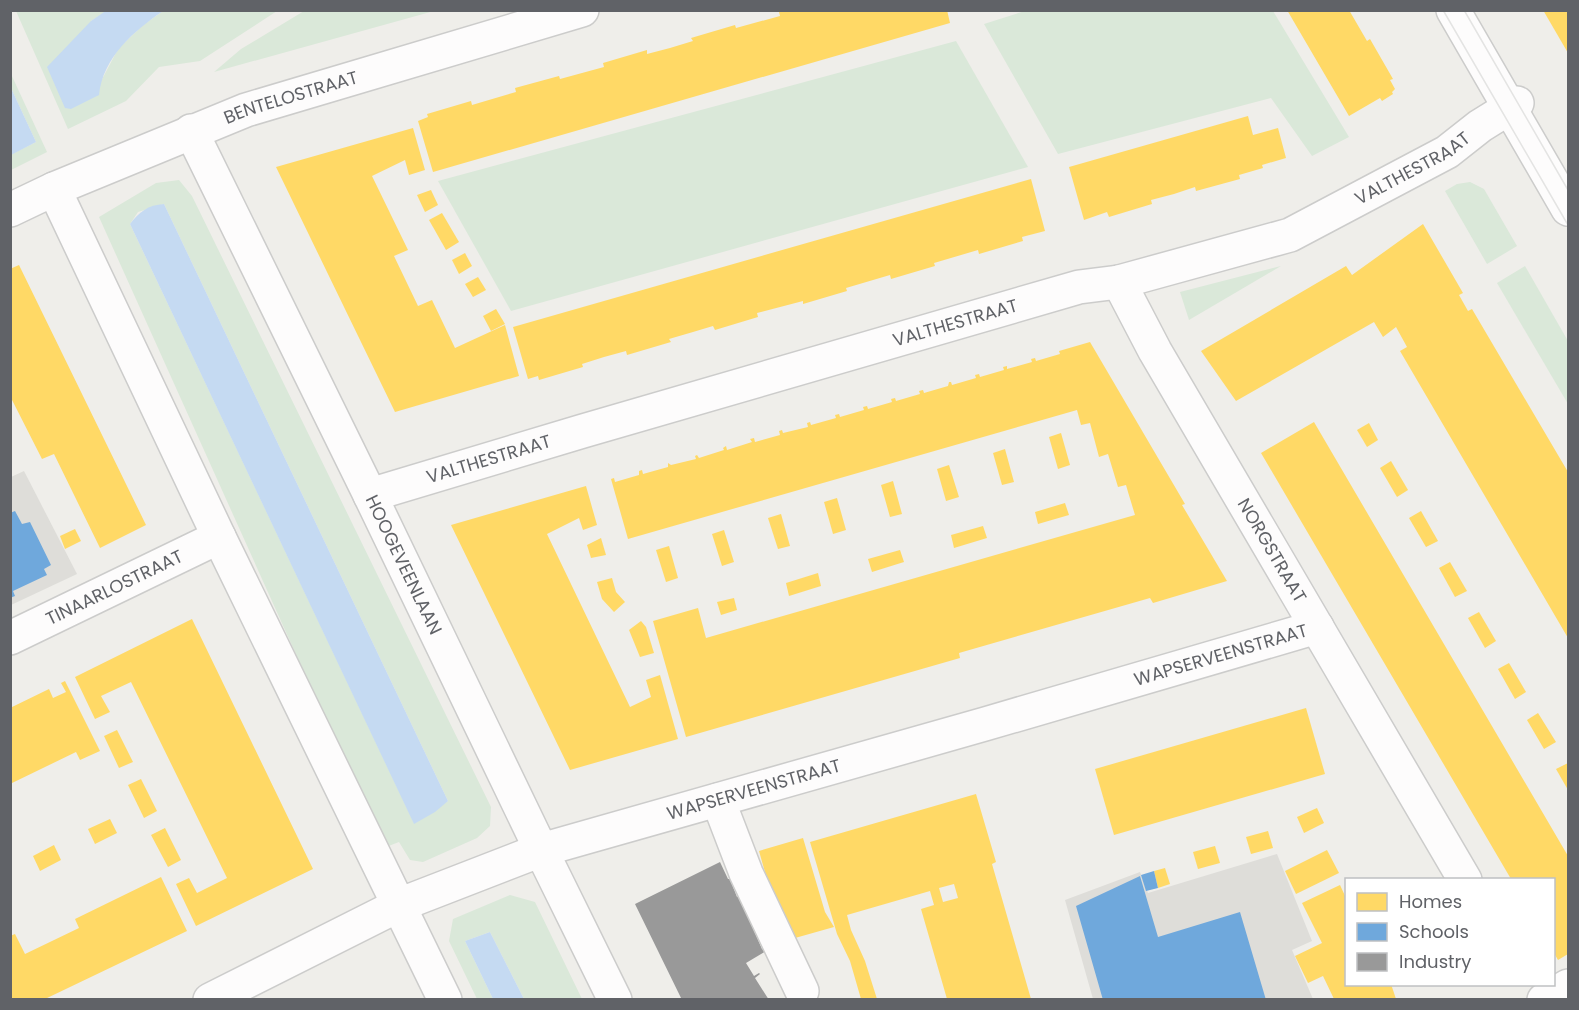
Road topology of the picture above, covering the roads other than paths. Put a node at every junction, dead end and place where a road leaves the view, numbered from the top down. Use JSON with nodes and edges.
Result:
{"nodes":[{"id":1,"x":582,"y":10,"type":"edge"},
{"id":2,"x":1453,"y":10,"type":"edge"},
{"id":3,"x":1514,"y":105,"type":"junction"},
{"id":4,"x":191,"y":131,"type":"junction"},
{"id":5,"x":54,"y":189,"type":"junction"},
{"id":6,"x":1569,"y":209,"type":"edge"},
{"id":7,"x":10,"y":210,"type":"edge"},
{"id":8,"x":1119,"y":282,"type":"junction"},
{"id":9,"x":370,"y":495,"type":"junction"},
{"id":10,"x":219,"y":537,"type":"junction"},
{"id":11,"x":1317,"y":627,"type":"junction"},
{"id":12,"x":10,"y":638,"type":"edge"},
{"id":13,"x":718,"y":800,"type":"junction"},
{"id":14,"x":541,"y":850,"type":"junction"},
{"id":15,"x":1464,"y":878,"type":"edge"},
{"id":16,"x":399,"y":905,"type":"junction"},
{"id":17,"x":1528,"y":986,"type":"edge"},
{"id":18,"x":1569,"y":986,"type":"edge"},
{"id":19,"x":802,"y":991,"type":"dead end"},
{"id":20,"x":210,"y":999,"type":"edge"},
{"id":21,"x":445,"y":999,"type":"edge"},
{"id":22,"x":615,"y":999,"type":"edge"},
{"id":23,"x":1536,"y":999,"type":"edge"},
{"id":24,"x":1544,"y":999,"type":"edge"}],
"edges":[{"from":1,"to":4,"type":"street","name":"BENTELOSTRAAT"},
{"from":2,"to":3,"type":"street"},
{"from":3,"to":6,"type":"street"},
{"from":3,"to":8,"type":"street","name":"VALTHESTRAAT"},
{"from":4,"to":5,"type":"street","name":"BENTELOSTRAAT"},
{"from":4,"to":9,"type":"street","name":"HOOGEVEENLAAN"},
{"from":5,"to":7,"type":"street","name":"BENTELOSTRAAT"},
{"from":5,"to":10,"type":"street"},
{"from":8,"to":9,"type":"street","name":"VALTHESTRAAT"},
{"from":8,"to":11,"type":"street","name":"NORGSTRAAT"},
{"from":9,"to":14,"type":"street","name":"HOOGEVEENLAAN"},
{"from":10,"to":12,"type":"street","name":"TINAARLOSTRAAT"},
{"from":10,"to":16,"type":"street"},
{"from":11,"to":13,"type":"street","name":"WAPSERVEENSTRAAT"},
{"from":11,"to":15,"type":"street","name":"NORGSTRAAT"},
{"from":13,"to":14,"type":"street","name":"WAPSERVEENSTRAAT"},
{"from":13,"to":19,"type":"street"},
{"from":14,"to":16,"type":"street","name":"WAPSERVEENSTRAAT"},
{"from":14,"to":22,"type":"street","name":"HOOGEVEENLAAN"},
{"from":16,"to":20,"type":"street","name":"WAPSERVEENSTRAAT"},
{"from":16,"to":21,"type":"street"},
{"from":17,"to":23,"type":"street"},
{"from":18,"to":24,"type":"street"}]}
